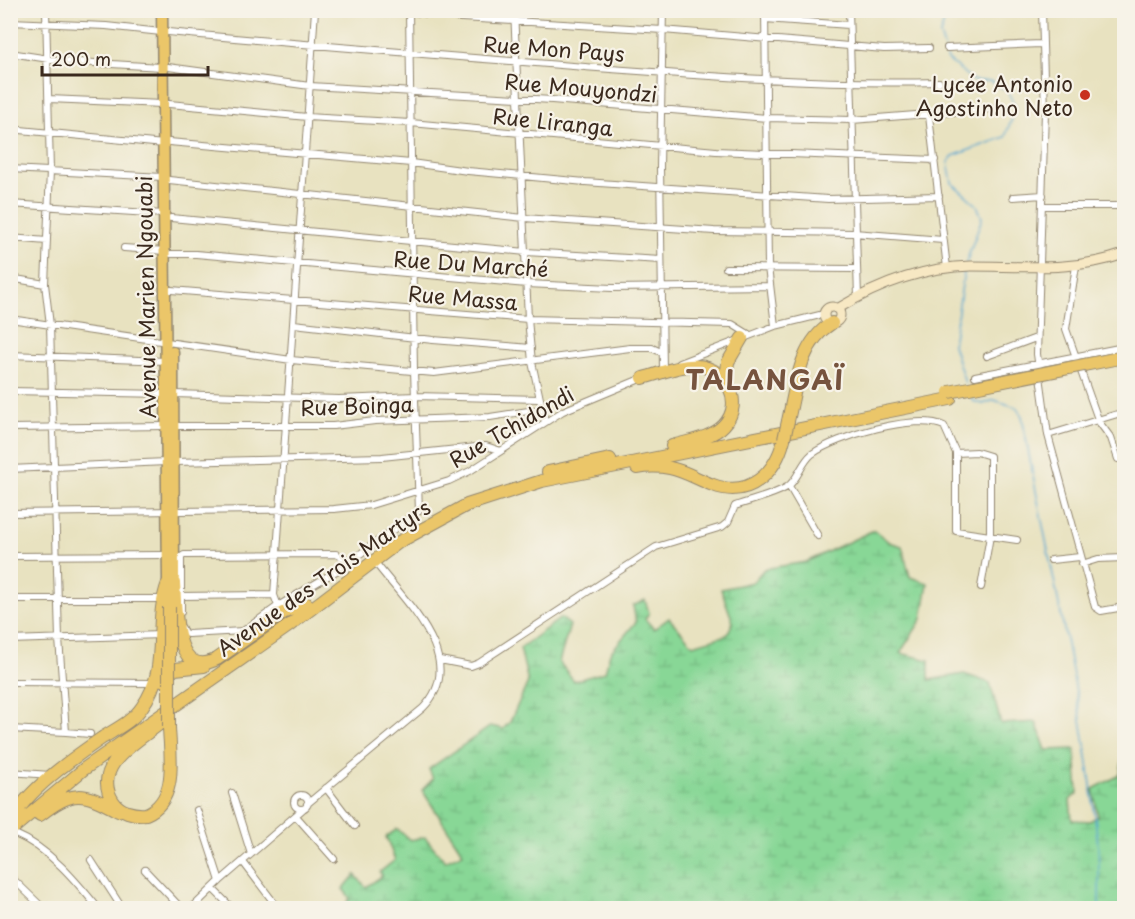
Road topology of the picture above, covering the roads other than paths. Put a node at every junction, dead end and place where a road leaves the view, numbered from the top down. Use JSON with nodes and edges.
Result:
{"nodes":[{"id":1,"x":46,"y":10,"type":"edge"},
{"id":2,"x":162,"y":10,"type":"edge"},
{"id":3,"x":168,"y":10,"type":"edge"},
{"id":4,"x":315,"y":10,"type":"edge"},
{"id":5,"x":514,"y":10,"type":"edge"},
{"id":6,"x":663,"y":10,"type":"edge"},
{"id":7,"x":765,"y":10,"type":"edge"},
{"id":8,"x":849,"y":10,"type":"edge"},
{"id":9,"x":1042,"y":10,"type":"edge"},
{"id":10,"x":408,"y":11,"type":"edge"},
{"id":11,"x":765,"y":19,"type":"junction"},
{"id":12,"x":515,"y":20,"type":"junction"},
{"id":13,"x":10,"y":22,"type":"edge"},
{"id":14,"x":45,"y":23,"type":"junction"},
{"id":15,"x":849,"y":25,"type":"junction"},
{"id":16,"x":663,"y":30,"type":"junction"},
{"id":17,"x":165,"y":32,"type":"junction"},
{"id":18,"x":766,"y":39,"type":"junction"},
{"id":19,"x":1041,"y":44,"type":"junction"},
{"id":20,"x":312,"y":45,"type":"junction"},
{"id":21,"x":848,"y":46,"type":"junction"},
{"id":22,"x":929,"y":48,"type":"dead end"},
{"id":23,"x":947,"y":48,"type":"dead end"},
{"id":24,"x":409,"y":52,"type":"junction"},
{"id":25,"x":10,"y":53,"type":"edge"},
{"id":26,"x":46,"y":57,"type":"junction"},
{"id":27,"x":517,"y":62,"type":"junction"},
{"id":28,"x":165,"y":67,"type":"junction"},
{"id":29,"x":661,"y":73,"type":"junction"},
{"id":30,"x":767,"y":81,"type":"junction"},
{"id":31,"x":939,"y":82,"type":"dead end"},
{"id":32,"x":850,"y":83,"type":"junction"},
{"id":33,"x":310,"y":86,"type":"junction"},
{"id":34,"x":410,"y":90,"type":"junction"},
{"id":35,"x":517,"y":97,"type":"junction"},
{"id":36,"x":48,"y":99,"type":"junction"},
{"id":37,"x":165,"y":104,"type":"junction"},
{"id":38,"x":992,"y":109,"type":"dead end"},
{"id":39,"x":661,"y":110,"type":"junction"},
{"id":40,"x":929,"y":116,"type":"junction"},
{"id":41,"x":307,"y":117,"type":"junction"},
{"id":42,"x":767,"y":118,"type":"junction"},
{"id":43,"x":852,"y":120,"type":"junction"},
{"id":44,"x":411,"y":123,"type":"junction"},
{"id":45,"x":10,"y":129,"type":"edge"},
{"id":46,"x":49,"y":131,"type":"junction"},
{"id":47,"x":520,"y":133,"type":"junction"},
{"id":48,"x":166,"y":142,"type":"junction"},
{"id":49,"x":660,"y":147,"type":"junction"},
{"id":50,"x":769,"y":154,"type":"junction"},
{"id":51,"x":305,"y":155,"type":"junction"},
{"id":52,"x":853,"y":158,"type":"junction"},
{"id":53,"x":935,"y":160,"type":"junction"},
{"id":54,"x":411,"y":163,"type":"junction"},
{"id":55,"x":10,"y":169,"type":"edge"},
{"id":56,"x":50,"y":171,"type":"junction"},
{"id":57,"x":522,"y":176,"type":"junction"},
{"id":58,"x":166,"y":179,"type":"junction"},
{"id":59,"x":660,"y":186,"type":"junction"},
{"id":60,"x":768,"y":194,"type":"junction"},
{"id":61,"x":304,"y":195,"type":"junction"},
{"id":62,"x":1043,"y":195,"type":"junction"},
{"id":63,"x":939,"y":196,"type":"junction"},
{"id":64,"x":854,"y":197,"type":"junction"},
{"id":65,"x":1013,"y":197,"type":"dead end"},
{"id":66,"x":10,"y":204,"type":"edge"},
{"id":67,"x":412,"y":205,"type":"junction"},
{"id":68,"x":1042,"y":206,"type":"junction"},
{"id":69,"x":1125,"y":206,"type":"edge"},
{"id":70,"x":48,"y":207,"type":"junction"},
{"id":71,"x":168,"y":216,"type":"junction"},
{"id":72,"x":524,"y":218,"type":"junction"},
{"id":73,"x":660,"y":227,"type":"junction"},
{"id":74,"x":301,"y":230,"type":"junction"},
{"id":75,"x":767,"y":232,"type":"junction"},
{"id":76,"x":854,"y":233,"type":"junction"},
{"id":77,"x":10,"y":238,"type":"edge"},
{"id":78,"x":413,"y":239,"type":"junction"},
{"id":79,"x":942,"y":240,"type":"junction"},
{"id":80,"x":47,"y":241,"type":"junction"},
{"id":81,"x":124,"y":248,"type":"dead end"},
{"id":82,"x":168,"y":252,"type":"junction"},
{"id":83,"x":526,"y":252,"type":"junction"},
{"id":84,"x":1125,"y":254,"type":"edge"},
{"id":85,"x":661,"y":260,"type":"junction"},
{"id":86,"x":297,"y":264,"type":"junction"},
{"id":87,"x":1076,"y":266,"type":"junction"},
{"id":88,"x":768,"y":267,"type":"junction"},
{"id":89,"x":726,"y":268,"type":"dead end"},
{"id":90,"x":947,"y":268,"type":"junction"},
{"id":91,"x":855,"y":269,"type":"junction"},
{"id":92,"x":1038,"y":269,"type":"junction"},
{"id":93,"x":414,"y":273,"type":"junction"},
{"id":94,"x":10,"y":278,"type":"edge"},
{"id":95,"x":45,"y":284,"type":"junction"},
{"id":96,"x":527,"y":284,"type":"junction"},
{"id":97,"x":770,"y":286,"type":"junction"},
{"id":98,"x":661,"y":288,"type":"junction"},
{"id":99,"x":171,"y":290,"type":"junction"},
{"id":100,"x":858,"y":297,"type":"junction"},
{"id":101,"x":296,"y":301,"type":"junction"},
{"id":102,"x":415,"y":308,"type":"junction"},
{"id":103,"x":10,"y":319,"type":"edge"},
{"id":104,"x":528,"y":319,"type":"junction"},
{"id":105,"x":828,"y":319,"type":"junction"},
{"id":106,"x":661,"y":321,"type":"junction"},
{"id":107,"x":294,"y":324,"type":"junction"},
{"id":108,"x":50,"y":325,"type":"junction"},
{"id":109,"x":775,"y":326,"type":"junction"},
{"id":110,"x":746,"y":336,"type":"junction"},
{"id":111,"x":415,"y":337,"type":"junction"},
{"id":112,"x":1036,"y":338,"type":"junction"},
{"id":113,"x":169,"y":342,"type":"junction"},
{"id":114,"x":1125,"y":347,"type":"edge"},
{"id":115,"x":531,"y":348,"type":"junction"},
{"id":116,"x":661,"y":352,"type":"junction"},
{"id":117,"x":10,"y":355,"type":"edge"},
{"id":118,"x":987,"y":356,"type":"dead end"},
{"id":119,"x":50,"y":357,"type":"junction"},
{"id":120,"x":1078,"y":357,"type":"junction"},
{"id":121,"x":1125,"y":357,"type":"edge"},
{"id":122,"x":291,"y":360,"type":"junction"},
{"id":123,"x":166,"y":361,"type":"junction"},
{"id":124,"x":532,"y":362,"type":"junction"},
{"id":125,"x":1125,"y":364,"type":"edge"},
{"id":126,"x":1038,"y":365,"type":"junction"},
{"id":127,"x":663,"y":369,"type":"junction"},
{"id":128,"x":414,"y":371,"type":"junction"},
{"id":129,"x":975,"y":376,"type":"dead end"},
{"id":130,"x":643,"y":378,"type":"junction"},
{"id":131,"x":726,"y":381,"type":"junction"},
{"id":132,"x":52,"y":390,"type":"junction"},
{"id":133,"x":10,"y":391,"type":"edge"},
{"id":134,"x":170,"y":394,"type":"junction"},
{"id":135,"x":416,"y":396,"type":"junction"},
{"id":136,"x":950,"y":396,"type":"junction"},
{"id":137,"x":289,"y":398,"type":"junction"},
{"id":138,"x":539,"y":399,"type":"junction"},
{"id":139,"x":541,"y":409,"type":"junction"},
{"id":140,"x":1125,"y":412,"type":"edge"},
{"id":141,"x":417,"y":420,"type":"junction"},
{"id":142,"x":545,"y":422,"type":"junction"},
{"id":143,"x":1099,"y":422,"type":"junction"},
{"id":144,"x":287,"y":424,"type":"junction"},
{"id":145,"x":170,"y":426,"type":"junction"},
{"id":146,"x":10,"y":428,"type":"edge"},
{"id":147,"x":53,"y":428,"type":"junction"},
{"id":148,"x":1048,"y":435,"type":"junction"},
{"id":149,"x":672,"y":446,"type":"junction"},
{"id":150,"x":501,"y":452,"type":"junction"},
{"id":151,"x":956,"y":453,"type":"junction"},
{"id":152,"x":417,"y":454,"type":"junction"},
{"id":153,"x":285,"y":459,"type":"junction"},
{"id":154,"x":1118,"y":459,"type":"dead end"},
{"id":155,"x":170,"y":462,"type":"junction"},
{"id":156,"x":54,"y":467,"type":"junction"},
{"id":157,"x":10,"y":468,"type":"edge"},
{"id":158,"x":580,"y":474,"type":"junction"},
{"id":159,"x":789,"y":486,"type":"junction"},
{"id":160,"x":418,"y":492,"type":"junction"},
{"id":161,"x":280,"y":509,"type":"junction"},
{"id":162,"x":170,"y":510,"type":"junction"},
{"id":163,"x":55,"y":512,"type":"junction"},
{"id":164,"x":10,"y":513,"type":"edge"},
{"id":165,"x":818,"y":536,"type":"dead end"},
{"id":166,"x":990,"y":536,"type":"junction"},
{"id":167,"x":1017,"y":540,"type":"dead end"},
{"id":168,"x":277,"y":554,"type":"junction"},
{"id":169,"x":167,"y":555,"type":"junction"},
{"id":170,"x":10,"y":556,"type":"edge"},
{"id":171,"x":58,"y":556,"type":"junction"},
{"id":172,"x":1125,"y":558,"type":"edge"},
{"id":173,"x":348,"y":560,"type":"junction"},
{"id":174,"x":1051,"y":560,"type":"dead end"},
{"id":175,"x":1081,"y":560,"type":"junction"},
{"id":176,"x":374,"y":561,"type":"junction"},
{"id":177,"x":171,"y":583,"type":"junction"},
{"id":178,"x":981,"y":587,"type":"dead end"},
{"id":179,"x":274,"y":595,"type":"junction"},
{"id":180,"x":181,"y":596,"type":"junction"},
{"id":181,"x":10,"y":599,"type":"edge"},
{"id":182,"x":59,"y":599,"type":"junction"},
{"id":183,"x":306,"y":603,"type":"junction"},
{"id":184,"x":168,"y":604,"type":"junction"},
{"id":185,"x":278,"y":606,"type":"junction"},
{"id":186,"x":1125,"y":607,"type":"edge"},
{"id":187,"x":161,"y":635,"type":"junction"},
{"id":188,"x":59,"y":639,"type":"junction"},
{"id":189,"x":10,"y":640,"type":"edge"},
{"id":190,"x":250,"y":652,"type":"junction"},
{"id":191,"x":440,"y":660,"type":"junction"},
{"id":192,"x":210,"y":663,"type":"junction"},
{"id":193,"x":10,"y":682,"type":"edge"},
{"id":194,"x":62,"y":684,"type":"junction"},
{"id":195,"x":154,"y":686,"type":"junction"},
{"id":196,"x":10,"y":729,"type":"edge"},
{"id":197,"x":66,"y":732,"type":"junction"},
{"id":198,"x":90,"y":734,"type":"dead end"},
{"id":199,"x":10,"y":772,"type":"edge"},
{"id":200,"x":53,"y":776,"type":"junction"},
{"id":201,"x":323,"y":790,"type":"junction"},
{"id":202,"x":232,"y":793,"type":"dead end"},
{"id":203,"x":118,"y":810,"type":"junction"},
{"id":204,"x":197,"y":810,"type":"dead end"},
{"id":205,"x":296,"y":816,"type":"junction"},
{"id":206,"x":11,"y":821,"type":"edge"},
{"id":207,"x":355,"y":826,"type":"dead end"},
{"id":208,"x":12,"y":834,"type":"edge"},
{"id":209,"x":251,"y":854,"type":"junction"},
{"id":210,"x":334,"y":859,"type":"dead end"},
{"id":211,"x":91,"y":860,"type":"dead end"},
{"id":212,"x":243,"y":862,"type":"junction"},
{"id":213,"x":146,"y":870,"type":"dead end"},
{"id":214,"x":10,"y":876,"type":"edge"},
{"id":215,"x":220,"y":881,"type":"junction"},
{"id":216,"x":213,"y":889,"type":"junction"},
{"id":217,"x":43,"y":909,"type":"edge"},
{"id":218,"x":98,"y":909,"type":"edge"},
{"id":219,"x":122,"y":909,"type":"edge"},
{"id":220,"x":181,"y":909,"type":"edge"},
{"id":221,"x":192,"y":909,"type":"edge"},
{"id":222,"x":232,"y":909,"type":"edge"},
{"id":223,"x":278,"y":909,"type":"edge"}],
"edges":[{"from":1,"to":14,"type":"street"},
{"from":2,"to":17,"type":"main road","name":"Avenue Marien Ngouabi"},
{"from":3,"to":17,"type":"main road"},
{"from":4,"to":20,"type":"street"},
{"from":5,"to":12,"type":"street"},
{"from":6,"to":16,"type":"street"},
{"from":7,"to":11,"type":"street"},
{"from":8,"to":15,"type":"street"},
{"from":9,"to":19,"type":"street"},
{"from":10,"to":12,"type":"street"},
{"from":10,"to":24,"type":"street"},
{"from":11,"to":15,"type":"street"},
{"from":11,"to":18,"type":"street"},
{"from":12,"to":16,"type":"street"},
{"from":12,"to":27,"type":"street"},
{"from":13,"to":14,"type":"street","name":"Rue Mon Pays"},
{"from":14,"to":17,"type":"street","name":"Rue Mon Pays"},
{"from":14,"to":26,"type":"street"},
{"from":15,"to":21,"type":"street"},
{"from":16,"to":18,"type":"street"},
{"from":16,"to":29,"type":"street"},
{"from":17,"to":20,"type":"street","name":"Rue Mon Pays"},
{"from":17,"to":28,"type":"main road","name":"Avenue Marien Ngouabi"},
{"from":18,"to":21,"type":"street"},
{"from":18,"to":30,"type":"street"},
{"from":19,"to":23,"type":"street"},
{"from":19,"to":62,"type":"street"},
{"from":20,"to":24,"type":"street","name":"Rue Mon Pays"},
{"from":20,"to":33,"type":"street"},
{"from":21,"to":22,"type":"street"},
{"from":21,"to":32,"type":"street"},
{"from":24,"to":27,"type":"street","name":"Rue Mon Pays"},
{"from":24,"to":34,"type":"street"},
{"from":25,"to":26,"type":"street","name":"Rue Mouyondzi"},
{"from":26,"to":28,"type":"street","name":"Rue Mouyondzi"},
{"from":26,"to":36,"type":"street"},
{"from":27,"to":29,"type":"street","name":"Rue Mon Pays"},
{"from":27,"to":35,"type":"street"},
{"from":28,"to":33,"type":"street","name":"Rue Mouyondzi"},
{"from":28,"to":37,"type":"main road","name":"Avenue Marien Ngouabi"},
{"from":29,"to":30,"type":"street","name":"Rue Mon Pays"},
{"from":29,"to":39,"type":"street"},
{"from":30,"to":32,"type":"street","name":"Rue Mon Pays"},
{"from":30,"to":42,"type":"street"},
{"from":31,"to":32,"type":"street","name":"Rue Mon Pays"},
{"from":32,"to":43,"type":"street"},
{"from":33,"to":34,"type":"street","name":"Rue Mouyondzi"},
{"from":33,"to":41,"type":"street"},
{"from":34,"to":35,"type":"street","name":"Rue Mouyondzi"},
{"from":34,"to":44,"type":"street"},
{"from":35,"to":39,"type":"street","name":"Rue Mouyondzi"},
{"from":35,"to":47,"type":"street"},
{"from":36,"to":37,"type":"street","name":"Rue Liranga"},
{"from":36,"to":46,"type":"street"},
{"from":37,"to":41,"type":"street","name":"Rue Liranga"},
{"from":37,"to":48,"type":"main road","name":"Avenue Marien Ngouabi"},
{"from":38,"to":40,"type":"street","name":"Rue Mouyondzi"},
{"from":39,"to":42,"type":"street","name":"Rue Mouyondzi"},
{"from":39,"to":49,"type":"street"},
{"from":40,"to":43,"type":"street","name":"Rue Mouyondzi"},
{"from":40,"to":53,"type":"street"},
{"from":41,"to":44,"type":"street","name":"Rue Liranga"},
{"from":41,"to":51,"type":"street"},
{"from":42,"to":43,"type":"street","name":"Rue Mouyondzi"},
{"from":42,"to":50,"type":"street"},
{"from":43,"to":52,"type":"street"},
{"from":44,"to":47,"type":"street","name":"Rue Liranga"},
{"from":44,"to":54,"type":"street"},
{"from":45,"to":46,"type":"street"},
{"from":46,"to":48,"type":"street"},
{"from":46,"to":56,"type":"street"},
{"from":47,"to":49,"type":"street","name":"Rue Liranga"},
{"from":47,"to":57,"type":"street"},
{"from":48,"to":51,"type":"street"},
{"from":48,"to":58,"type":"main road","name":"Avenue Marien Ngouabi"},
{"from":49,"to":50,"type":"street","name":"Rue Liranga"},
{"from":49,"to":59,"type":"street"},
{"from":50,"to":52,"type":"street","name":"Rue Liranga"},
{"from":50,"to":60,"type":"street"},
{"from":51,"to":54,"type":"street"},
{"from":51,"to":61,"type":"street"},
{"from":52,"to":53,"type":"street","name":"Rue Liranga"},
{"from":52,"to":64,"type":"street"},
{"from":53,"to":63,"type":"street"},
{"from":54,"to":57,"type":"street"},
{"from":54,"to":67,"type":"street"},
{"from":55,"to":56,"type":"street"},
{"from":56,"to":58,"type":"street"},
{"from":56,"to":70,"type":"street"},
{"from":57,"to":59,"type":"street"},
{"from":57,"to":72,"type":"street"},
{"from":58,"to":61,"type":"street"},
{"from":58,"to":71,"type":"main road","name":"Avenue Marien Ngouabi"},
{"from":59,"to":60,"type":"street"},
{"from":59,"to":73,"type":"street"},
{"from":60,"to":64,"type":"street"},
{"from":60,"to":75,"type":"street"},
{"from":61,"to":67,"type":"street"},
{"from":61,"to":74,"type":"street"},
{"from":62,"to":65,"type":"street"},
{"from":62,"to":68,"type":"street"},
{"from":63,"to":64,"type":"street"},
{"from":63,"to":79,"type":"street"},
{"from":64,"to":76,"type":"street"},
{"from":66,"to":70,"type":"street"},
{"from":67,"to":72,"type":"street"},
{"from":67,"to":78,"type":"street"},
{"from":68,"to":69,"type":"street"},
{"from":68,"to":92,"type":"street"},
{"from":70,"to":71,"type":"street"},
{"from":70,"to":80,"type":"street"},
{"from":71,"to":74,"type":"street"},
{"from":71,"to":82,"type":"main road","name":"Avenue Marien Ngouabi"},
{"from":72,"to":73,"type":"street"},
{"from":72,"to":83,"type":"street"},
{"from":73,"to":75,"type":"street"},
{"from":73,"to":85,"type":"street"},
{"from":74,"to":78,"type":"street"},
{"from":74,"to":86,"type":"street"},
{"from":75,"to":76,"type":"street"},
{"from":75,"to":88,"type":"street"},
{"from":76,"to":79,"type":"street"},
{"from":76,"to":91,"type":"street"},
{"from":77,"to":80,"type":"street"},
{"from":78,"to":83,"type":"street"},
{"from":78,"to":93,"type":"street"},
{"from":79,"to":90,"type":"street"},
{"from":80,"to":95,"type":"street"},
{"from":81,"to":82,"type":"street","name":"Rue Du Marché"},
{"from":82,"to":86,"type":"street","name":"Rue Du Marché"},
{"from":82,"to":99,"type":"main road"},
{"from":82,"to":113,"type":"main road","name":"Avenue Marien Ngouabi"},
{"from":83,"to":85,"type":"street"},
{"from":83,"to":96,"type":"street"},
{"from":84,"to":87,"type":"street"},
{"from":85,"to":98,"type":"street"},
{"from":86,"to":93,"type":"street","name":"Rue Du Marché"},
{"from":86,"to":101,"type":"street"},
{"from":87,"to":92,"type":"street"},
{"from":87,"to":120,"type":"street"},
{"from":88,"to":89,"type":"street"},
{"from":88,"to":91,"type":"street"},
{"from":88,"to":97,"type":"street"},
{"from":90,"to":92,"type":"street"},
{"from":90,"to":100,"type":"street"},
{"from":91,"to":100,"type":"street"},
{"from":92,"to":112,"type":"street"},
{"from":93,"to":96,"type":"street","name":"Rue Du Marché"},
{"from":93,"to":102,"type":"street"},
{"from":94,"to":95,"type":"street"},
{"from":95,"to":108,"type":"street"},
{"from":96,"to":98,"type":"street","name":"Rue Du Marché"},
{"from":96,"to":104,"type":"street"},
{"from":97,"to":98,"type":"street","name":"Rue Du Marché"},
{"from":97,"to":109,"type":"street"},
{"from":98,"to":106,"type":"street"},
{"from":99,"to":101,"type":"street","name":"Rue Massa"},
{"from":99,"to":113,"type":"main road"},
{"from":100,"to":105,"type":"street"},
{"from":101,"to":102,"type":"street","name":"Rue Massa"},
{"from":101,"to":107,"type":"street"},
{"from":102,"to":104,"type":"street","name":"Rue Massa"},
{"from":102,"to":111,"type":"street"},
{"from":103,"to":108,"type":"street"},
{"from":104,"to":106,"type":"street","name":"Rue Massa"},
{"from":104,"to":115,"type":"street"},
{"from":105,"to":109,"type":"street","name":"Rue Tchidondi"},
{"from":105,"to":158,"type":"highway","bridge":true},
{"from":106,"to":110,"type":"street","name":"Rue Massa"},
{"from":106,"to":116,"type":"street"},
{"from":107,"to":111,"type":"street"},
{"from":107,"to":122,"type":"street"},
{"from":108,"to":113,"type":"street"},
{"from":108,"to":119,"type":"street"},
{"from":109,"to":110,"type":"street","name":"Rue Tchidondi"},
{"from":110,"to":127,"type":"street","name":"Rue Tchidondi"},
{"from":110,"to":131,"type":"highway"},
{"from":111,"to":115,"type":"street"},
{"from":111,"to":128,"type":"street"},
{"from":112,"to":118,"type":"street"},
{"from":112,"to":126,"type":"street"},
{"from":113,"to":122,"type":"street"},
{"from":113,"to":123,"type":"main road","name":"Avenue Marien Ngouabi"},
{"from":113,"to":134,"type":"main road"},
{"from":114,"to":120,"type":"street"},
{"from":115,"to":124,"type":"street"},
{"from":116,"to":124,"type":"street"},
{"from":116,"to":127,"type":"street"},
{"from":117,"to":119,"type":"street"},
{"from":119,"to":123,"type":"street"},
{"from":119,"to":132,"type":"street"},
{"from":120,"to":126,"type":"street"},
{"from":120,"to":143,"type":"street"},
{"from":121,"to":136,"type":"highway","bridge":true},
{"from":122,"to":128,"type":"street"},
{"from":122,"to":137,"type":"street"},
{"from":123,"to":134,"type":"main road","name":"Avenue Marien Ngouabi"},
{"from":124,"to":128,"type":"street"},
{"from":124,"to":138,"type":"street"},
{"from":125,"to":136,"type":"highway"},
{"from":126,"to":129,"type":"street"},
{"from":126,"to":148,"type":"street"},
{"from":127,"to":130,"type":"street","name":"Rue Tchidondi"},
{"from":128,"to":135,"type":"street"},
{"from":130,"to":131,"type":"highway"},
{"from":130,"to":142,"type":"street","name":"Rue Tchidondi"},
{"from":131,"to":149,"type":"highway"},
{"from":132,"to":133,"type":"street"},
{"from":132,"to":134,"type":"street"},
{"from":132,"to":147,"type":"street"},
{"from":134,"to":137,"type":"street"},
{"from":134,"to":145,"type":"main road","name":"Avenue Marien Ngouabi"},
{"from":135,"to":137,"type":"street"},
{"from":135,"to":138,"type":"street"},
{"from":135,"to":141,"type":"street"},
{"from":136,"to":149,"type":"highway","name":"Avenue des Trois Martyrs"},
{"from":136,"to":158,"type":"highway","name":"Avenue des Trois Martyrs"},
{"from":137,"to":144,"type":"street"},
{"from":138,"to":139,"type":"street"},
{"from":139,"to":141,"type":"street","name":"Rue Boinga"},
{"from":139,"to":142,"type":"street"},
{"from":140,"to":143,"type":"street"},
{"from":141,"to":144,"type":"street","name":"Rue Boinga"},
{"from":141,"to":152,"type":"street"},
{"from":142,"to":150,"type":"street","name":"Rue Tchidondi"},
{"from":143,"to":148,"type":"street"},
{"from":143,"to":154,"type":"street"},
{"from":144,"to":145,"type":"street","name":"Rue Boinga"},
{"from":144,"to":153,"type":"street"},
{"from":145,"to":147,"type":"street","name":"Rue Boinga"},
{"from":145,"to":155,"type":"main road","name":"Avenue Marien Ngouabi"},
{"from":146,"to":147,"type":"street","name":"Rue Boinga"},
{"from":147,"to":156,"type":"street"},
{"from":148,"to":175,"type":"street"},
{"from":149,"to":183,"type":"highway","name":"Avenue des Trois Martyrs"},
{"from":150,"to":152,"type":"street"},
{"from":150,"to":160,"type":"street","name":"Rue Tchidondi"},
{"from":151,"to":159,"type":"street"},
{"from":151,"to":166,"type":"street"},
{"from":151,"to":166,"type":"street"},
{"from":152,"to":153,"type":"street"},
{"from":152,"to":160,"type":"street"},
{"from":153,"to":155,"type":"street"},
{"from":153,"to":161,"type":"street"},
{"from":155,"to":156,"type":"street"},
{"from":155,"to":162,"type":"main road","name":"Avenue Marien Ngouabi"},
{"from":156,"to":157,"type":"street"},
{"from":156,"to":163,"type":"street"},
{"from":158,"to":176,"type":"highway","name":"Avenue des Trois Martyrs"},
{"from":159,"to":165,"type":"street"},
{"from":159,"to":191,"type":"street"},
{"from":160,"to":161,"type":"street","name":"Rue Tchidondi"},
{"from":160,"to":173,"type":"street"},
{"from":161,"to":162,"type":"street","name":"Rue Tchidondi"},
{"from":161,"to":168,"type":"street"},
{"from":162,"to":163,"type":"street","name":"Rue Tchidondi"},
{"from":162,"to":169,"type":"main road","name":"Avenue Marien Ngouabi"},
{"from":162,"to":177,"type":"main road"},
{"from":163,"to":164,"type":"street","name":"Rue Tchidondi"},
{"from":163,"to":171,"type":"street"},
{"from":166,"to":167,"type":"street"},
{"from":166,"to":178,"type":"street"},
{"from":168,"to":173,"type":"street"},
{"from":168,"to":179,"type":"street"},
{"from":168,"to":180,"type":"street"},
{"from":169,"to":171,"type":"street"},
{"from":169,"to":177,"type":"main road","name":"Avenue Marien Ngouabi"},
{"from":170,"to":171,"type":"street"},
{"from":171,"to":182,"type":"street"},
{"from":172,"to":175,"type":"street"},
{"from":173,"to":185,"type":"street"},
{"from":174,"to":175,"type":"street"},
{"from":175,"to":186,"type":"street"},
{"from":176,"to":190,"type":"highway","name":"Avenue des Trois Martyrs"},
{"from":176,"to":191,"type":"street"},
{"from":177,"to":184,"type":"highway"},
{"from":177,"to":192,"type":"highway"},
{"from":179,"to":180,"type":"street"},
{"from":179,"to":185,"type":"street"},
{"from":180,"to":185,"type":"street"},
{"from":181,"to":182,"type":"street"},
{"from":182,"to":184,"type":"street"},
{"from":182,"to":188,"type":"street"},
{"from":183,"to":192,"type":"highway"},
{"from":183,"to":206,"type":"highway","name":"Avenue des Trois Martyrs"},
{"from":184,"to":187,"type":"highway"},
{"from":184,"to":203,"type":"highway","bridge":true},
{"from":187,"to":188,"type":"street"},
{"from":187,"to":195,"type":"highway"},
{"from":188,"to":189,"type":"street"},
{"from":188,"to":194,"type":"street"},
{"from":190,"to":203,"type":"highway"},
{"from":190,"to":208,"type":"highway","name":"Avenue des Trois Martyrs"},
{"from":191,"to":201,"type":"street"},
{"from":192,"to":195,"type":"highway"},
{"from":193,"to":194,"type":"street"},
{"from":194,"to":195,"type":"street"},
{"from":194,"to":197,"type":"street"},
{"from":195,"to":200,"type":"highway"},
{"from":196,"to":197,"type":"street"},
{"from":197,"to":198,"type":"street"},
{"from":199,"to":200,"type":"street"},
{"from":200,"to":206,"type":"highway"},
{"from":201,"to":205,"type":"street"},
{"from":201,"to":207,"type":"street"},
{"from":202,"to":209,"type":"street"},
{"from":203,"to":208,"type":"highway"},
{"from":204,"to":215,"type":"street"},
{"from":205,"to":209,"type":"street"},
{"from":205,"to":210,"type":"street"},
{"from":208,"to":218,"type":"street"},
{"from":209,"to":212,"type":"street"},
{"from":211,"to":219,"type":"street"},
{"from":212,"to":215,"type":"street"},
{"from":212,"to":223,"type":"street"},
{"from":213,"to":220,"type":"street"},
{"from":214,"to":217,"type":"street"},
{"from":215,"to":216,"type":"street"},
{"from":216,"to":221,"type":"street"},
{"from":216,"to":222,"type":"street"}]}
